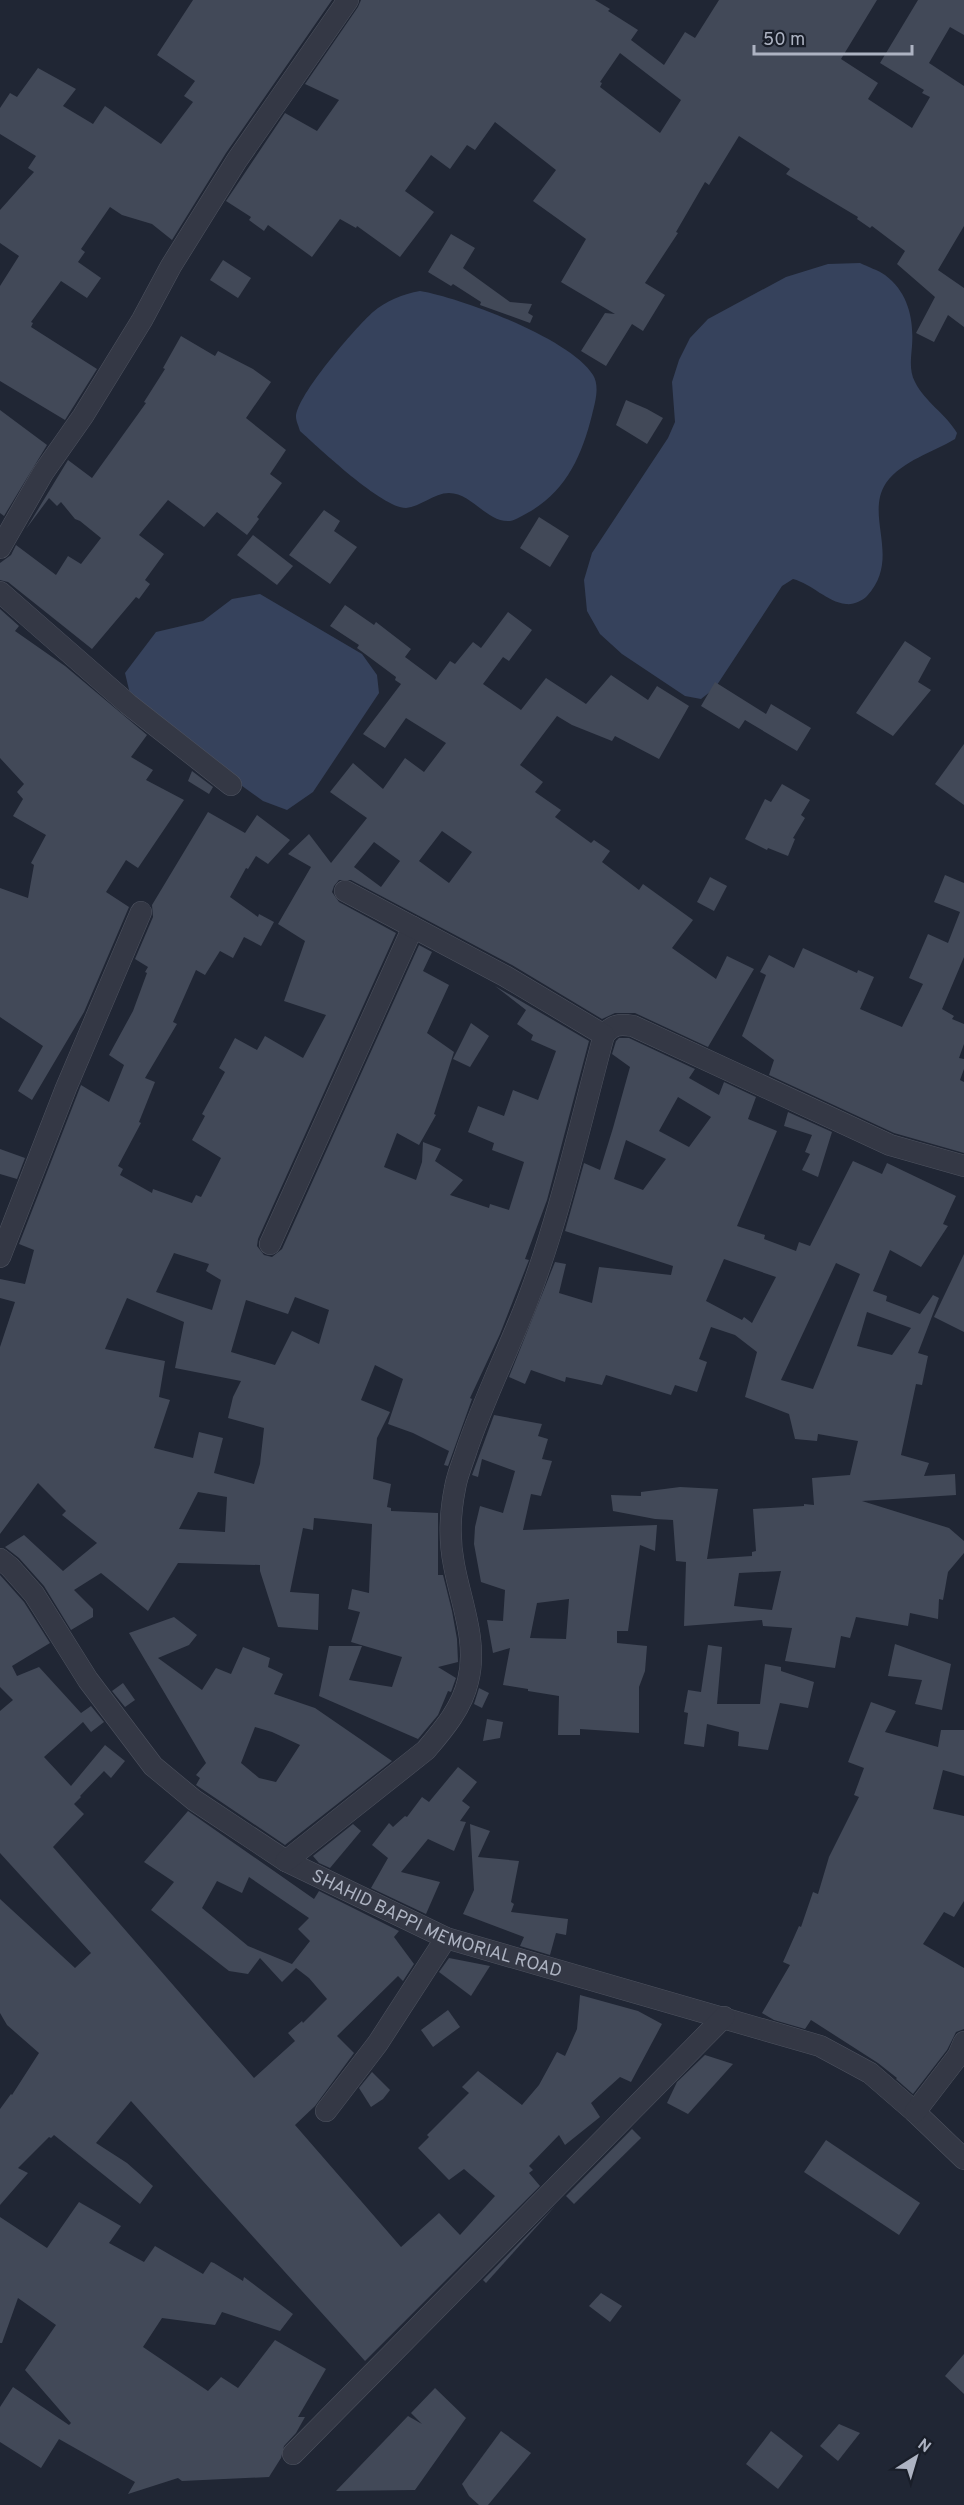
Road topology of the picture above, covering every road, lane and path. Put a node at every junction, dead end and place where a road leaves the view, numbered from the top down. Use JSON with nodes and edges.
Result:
{"nodes":[{"id":1,"x":348,"y":0,"type":"edge"},
{"id":2,"x":0,"y":548,"type":"edge"},
{"id":3,"x":0,"y":592,"type":"edge"},
{"id":4,"x":231,"y":784,"type":"dead end"},
{"id":5,"x":345,"y":891,"type":"dead end"},
{"id":6,"x":141,"y":912,"type":"dead end"},
{"id":7,"x":412,"y":927,"type":"junction"},
{"id":8,"x":604,"y":1035,"type":"junction"},
{"id":9,"x":964,"y":1166,"type":"edge"},
{"id":10,"x":270,"y":1244,"type":"dead end"},
{"id":11,"x":0,"y":1257,"type":"edge"},
{"id":12,"x":0,"y":1559,"type":"edge"},
{"id":13,"x":286,"y":1861,"type":"junction"},
{"id":14,"x":446,"y":1938,"type":"junction"},
{"id":15,"x":724,"y":2017,"type":"junction"},
{"id":16,"x":964,"y":2042,"type":"edge"},
{"id":17,"x":326,"y":2111,"type":"dead end"},
{"id":18,"x":915,"y":2112,"type":"junction"},
{"id":19,"x":964,"y":2158,"type":"edge"},
{"id":20,"x":293,"y":2454,"type":"dead end"}],
"edges":[{"from":1,"to":2,"type":"street"},
{"from":3,"to":4,"type":"street"},
{"from":5,"to":7,"type":"street"},
{"from":6,"to":11,"type":"street"},
{"from":7,"to":8,"type":"street"},
{"from":7,"to":10,"type":"street"},
{"from":8,"to":9,"type":"street"},
{"from":8,"to":13,"type":"street"},
{"from":12,"to":13,"type":"street","name":"SHAHID BAPPI MEMORIAL ROAD"},
{"from":13,"to":14,"type":"street","name":"SHAHID BAPPI MEMORIAL ROAD"},
{"from":14,"to":15,"type":"street","name":"SHAHID BAPPI MEMORIAL ROAD"},
{"from":14,"to":17,"type":"street"},
{"from":15,"to":18,"type":"street","name":"SHAHID BAPPI MEMORIAL ROAD"},
{"from":15,"to":20,"type":"street"},
{"from":16,"to":18,"type":"street"},
{"from":18,"to":19,"type":"street","name":"SHAHID BAPPI MEMORIAL ROAD"}]}
